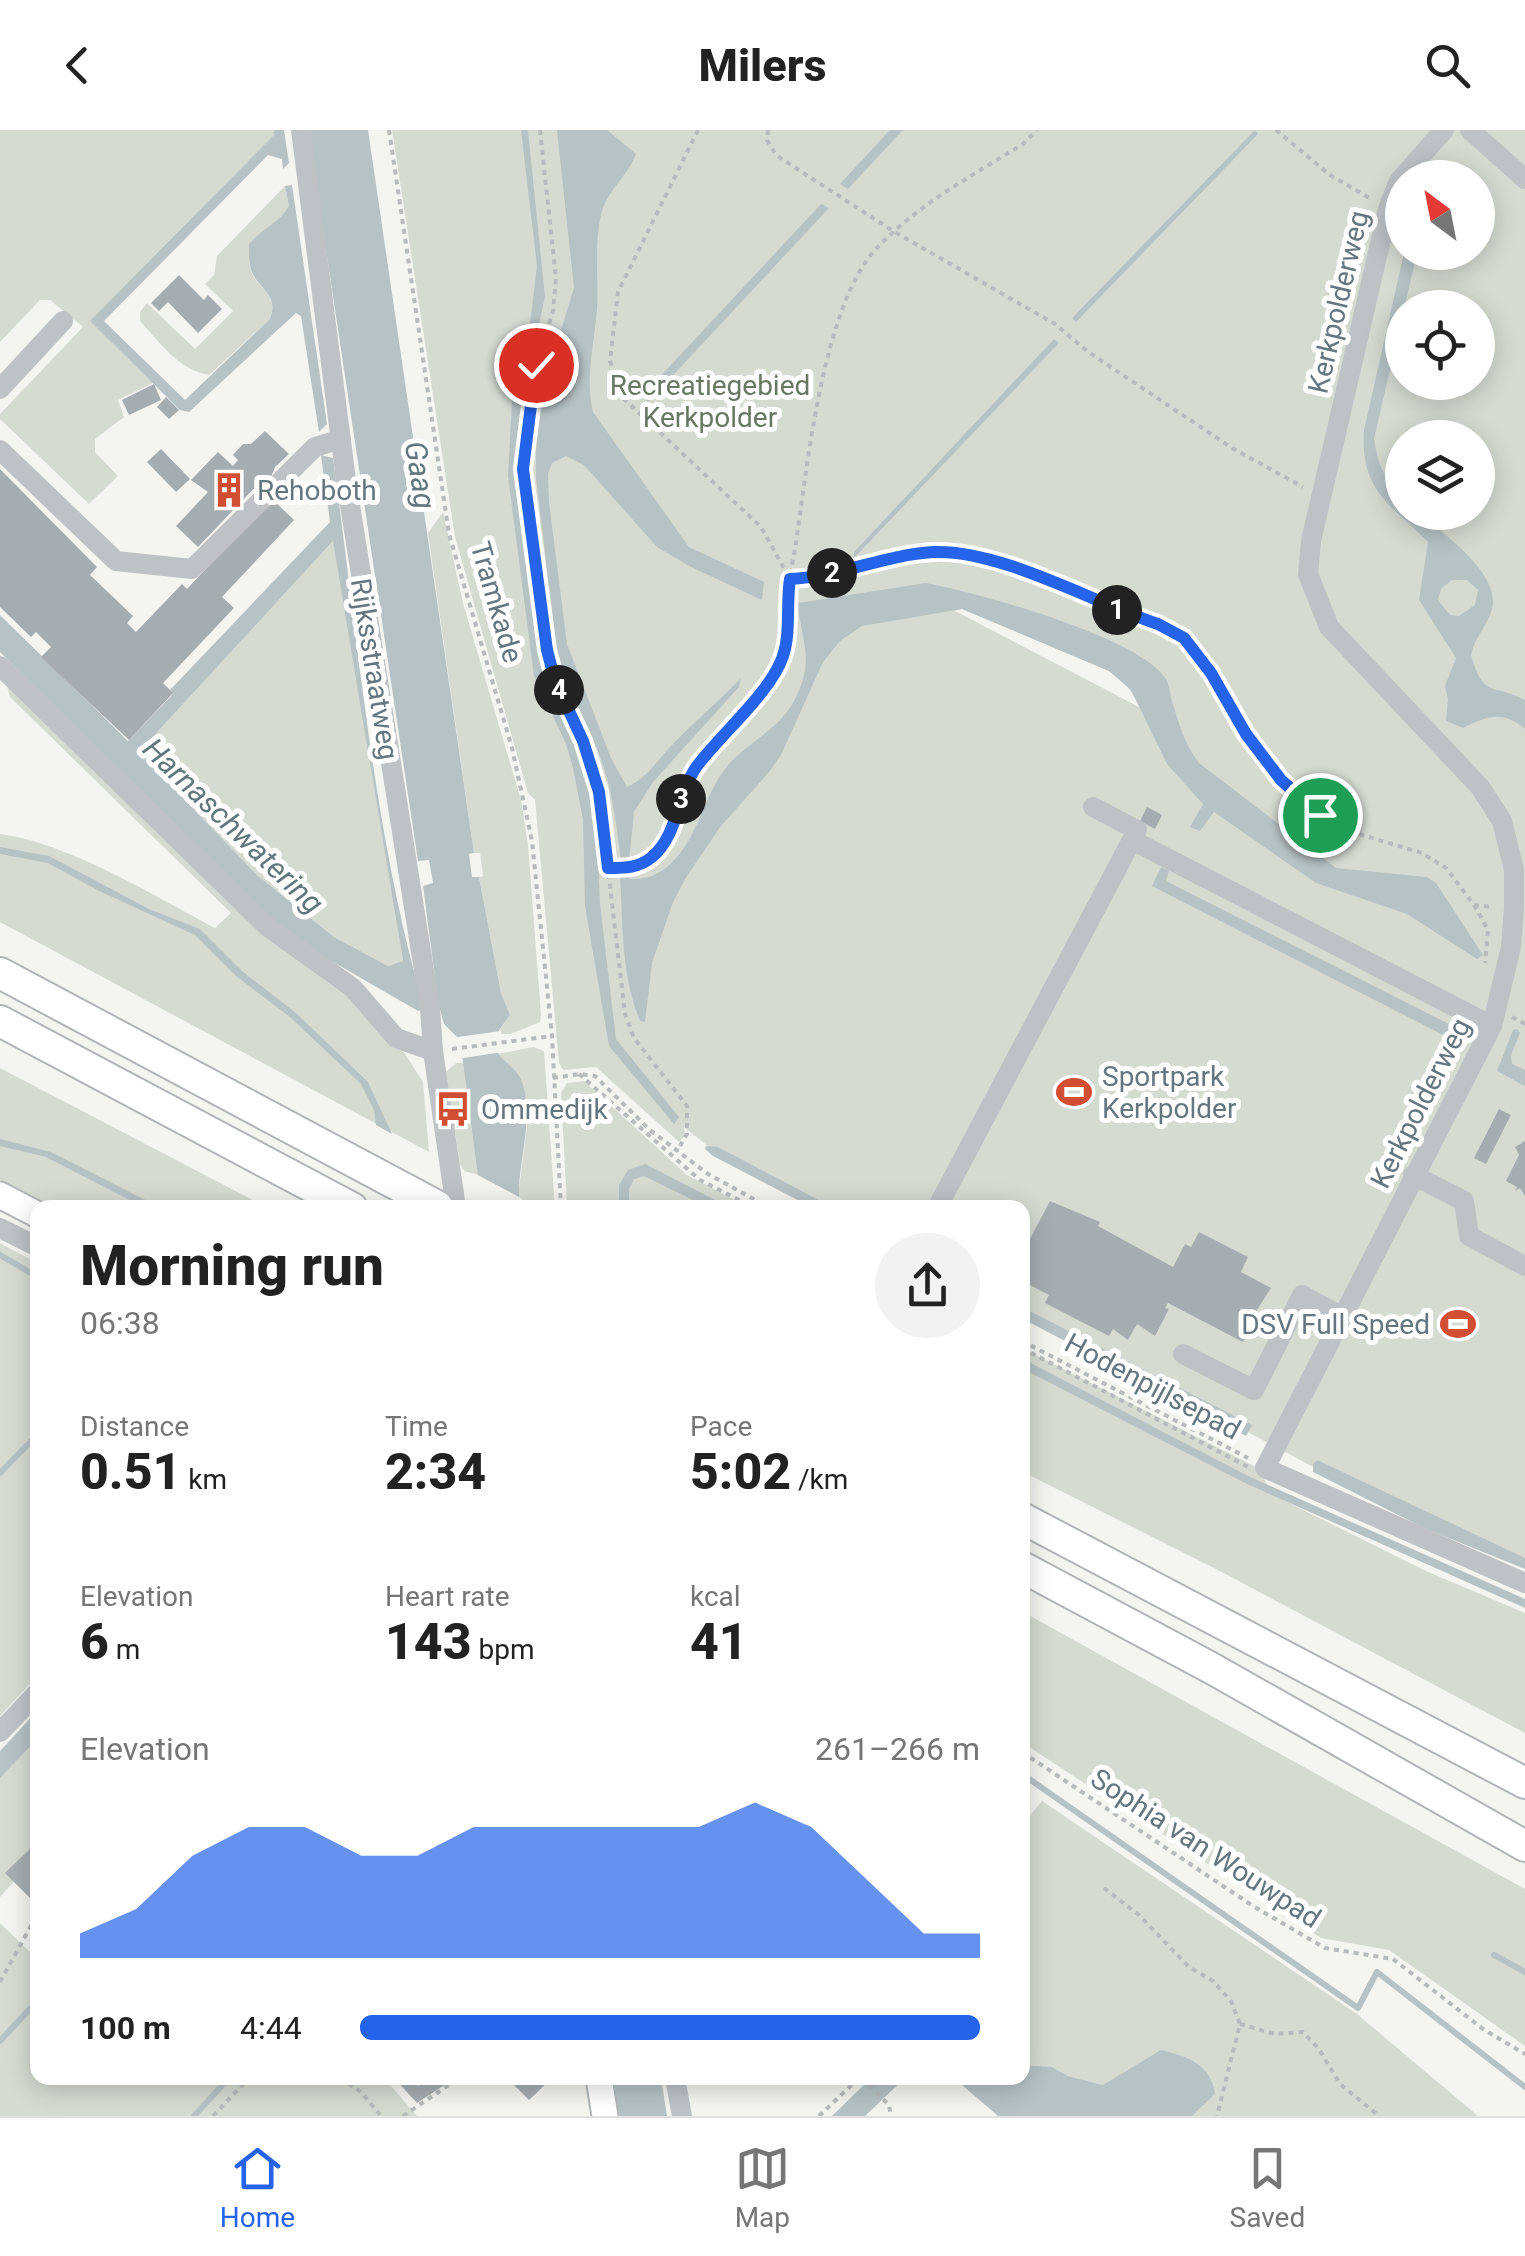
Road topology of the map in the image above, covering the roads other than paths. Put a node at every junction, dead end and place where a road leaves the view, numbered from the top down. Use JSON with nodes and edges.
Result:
{"nodes":[{"id":1,"x":301,"y":130,"type":"edge"},
{"id":2,"x":1444,"y":130,"type":"edge"},
{"id":3,"x":1470,"y":130,"type":"edge"},
{"id":4,"x":1525,"y":179,"type":"edge"},
{"id":5,"x":64,"y":320,"type":"dead end"},
{"id":6,"x":0,"y":389,"type":"edge"},
{"id":7,"x":341,"y":439,"type":"junction"},
{"id":8,"x":0,"y":450,"type":"edge"},
{"id":9,"x":0,"y":666,"type":"edge"},
{"id":10,"x":1094,"y":807,"type":"dead end"},
{"id":11,"x":1132,"y":840,"type":"junction"},
{"id":12,"x":0,"y":973,"type":"edge"},
{"id":13,"x":0,"y":1022,"type":"edge"},
{"id":14,"x":1492,"y":1026,"type":"junction"},
{"id":15,"x":443,"y":1050,"type":"junction"},
{"id":16,"x":1413,"y":1176,"type":"junction"},
{"id":17,"x":0,"y":1195,"type":"edge"},
{"id":18,"x":337,"y":1200,"type":"edge"},
{"id":19,"x":434,"y":1200,"type":"edge"},
{"id":20,"x":447,"y":1200,"type":"edge"},
{"id":21,"x":942,"y":1200,"type":"edge"},
{"id":22,"x":30,"y":1211,"type":"edge"},
{"id":23,"x":0,"y":1228,"type":"edge"},
{"id":24,"x":30,"y":1244,"type":"edge"},
{"id":25,"x":1525,"y":1266,"type":"edge"},
{"id":26,"x":1343,"y":1317,"type":"junction"},
{"id":27,"x":1184,"y":1354,"type":"dead end"},
{"id":28,"x":1030,"y":1522,"type":"edge"},
{"id":29,"x":1030,"y":1571,"type":"edge"},
{"id":30,"x":1525,"y":1583,"type":"edge"},
{"id":31,"x":30,"y":1700,"type":"edge"},
{"id":32,"x":0,"y":1732,"type":"edge"},
{"id":33,"x":1525,"y":1784,"type":"edge"},
{"id":34,"x":1525,"y":1846,"type":"edge"},
{"id":35,"x":600,"y":2085,"type":"edge"},
{"id":36,"x":677,"y":2085,"type":"edge"},
{"id":37,"x":605,"y":2116,"type":"edge"},
{"id":38,"x":682,"y":2116,"type":"edge"}],
"edges":[{"from":1,"to":7,"type":"street","name":"Rijksstraatweg"},
{"from":2,"to":14,"type":"street","name":"Kerkpolderweg"},
{"from":3,"to":4,"type":"street"},
{"from":5,"to":6,"type":"street"},
{"from":7,"to":8,"type":"street"},
{"from":7,"to":15,"type":"street","name":"Rijksstraatweg"},
{"from":9,"to":15,"type":"street"},
{"from":10,"to":11,"type":"street"},
{"from":11,"to":14,"type":"street"},
{"from":11,"to":21,"type":"street"},
{"from":12,"to":19,"type":"highway"},
{"from":13,"to":18,"type":"highway"},
{"from":14,"to":16,"type":"street","name":"Kerkpolderweg"},
{"from":15,"to":20,"type":"street","name":"Rijksstraatweg"},
{"from":16,"to":25,"type":"street"},
{"from":16,"to":26,"type":"street","name":"Kerkpolderweg"},
{"from":17,"to":22,"type":"main road"},
{"from":23,"to":24,"type":"street"},
{"from":26,"to":27,"type":"street"},
{"from":26,"to":30,"type":"street","name":"Kerkpolderweg"},
{"from":28,"to":33,"type":"highway"},
{"from":29,"to":34,"type":"highway"},
{"from":31,"to":32,"type":"street"},
{"from":35,"to":37,"type":"main road"},
{"from":36,"to":38,"type":"street"}]}
